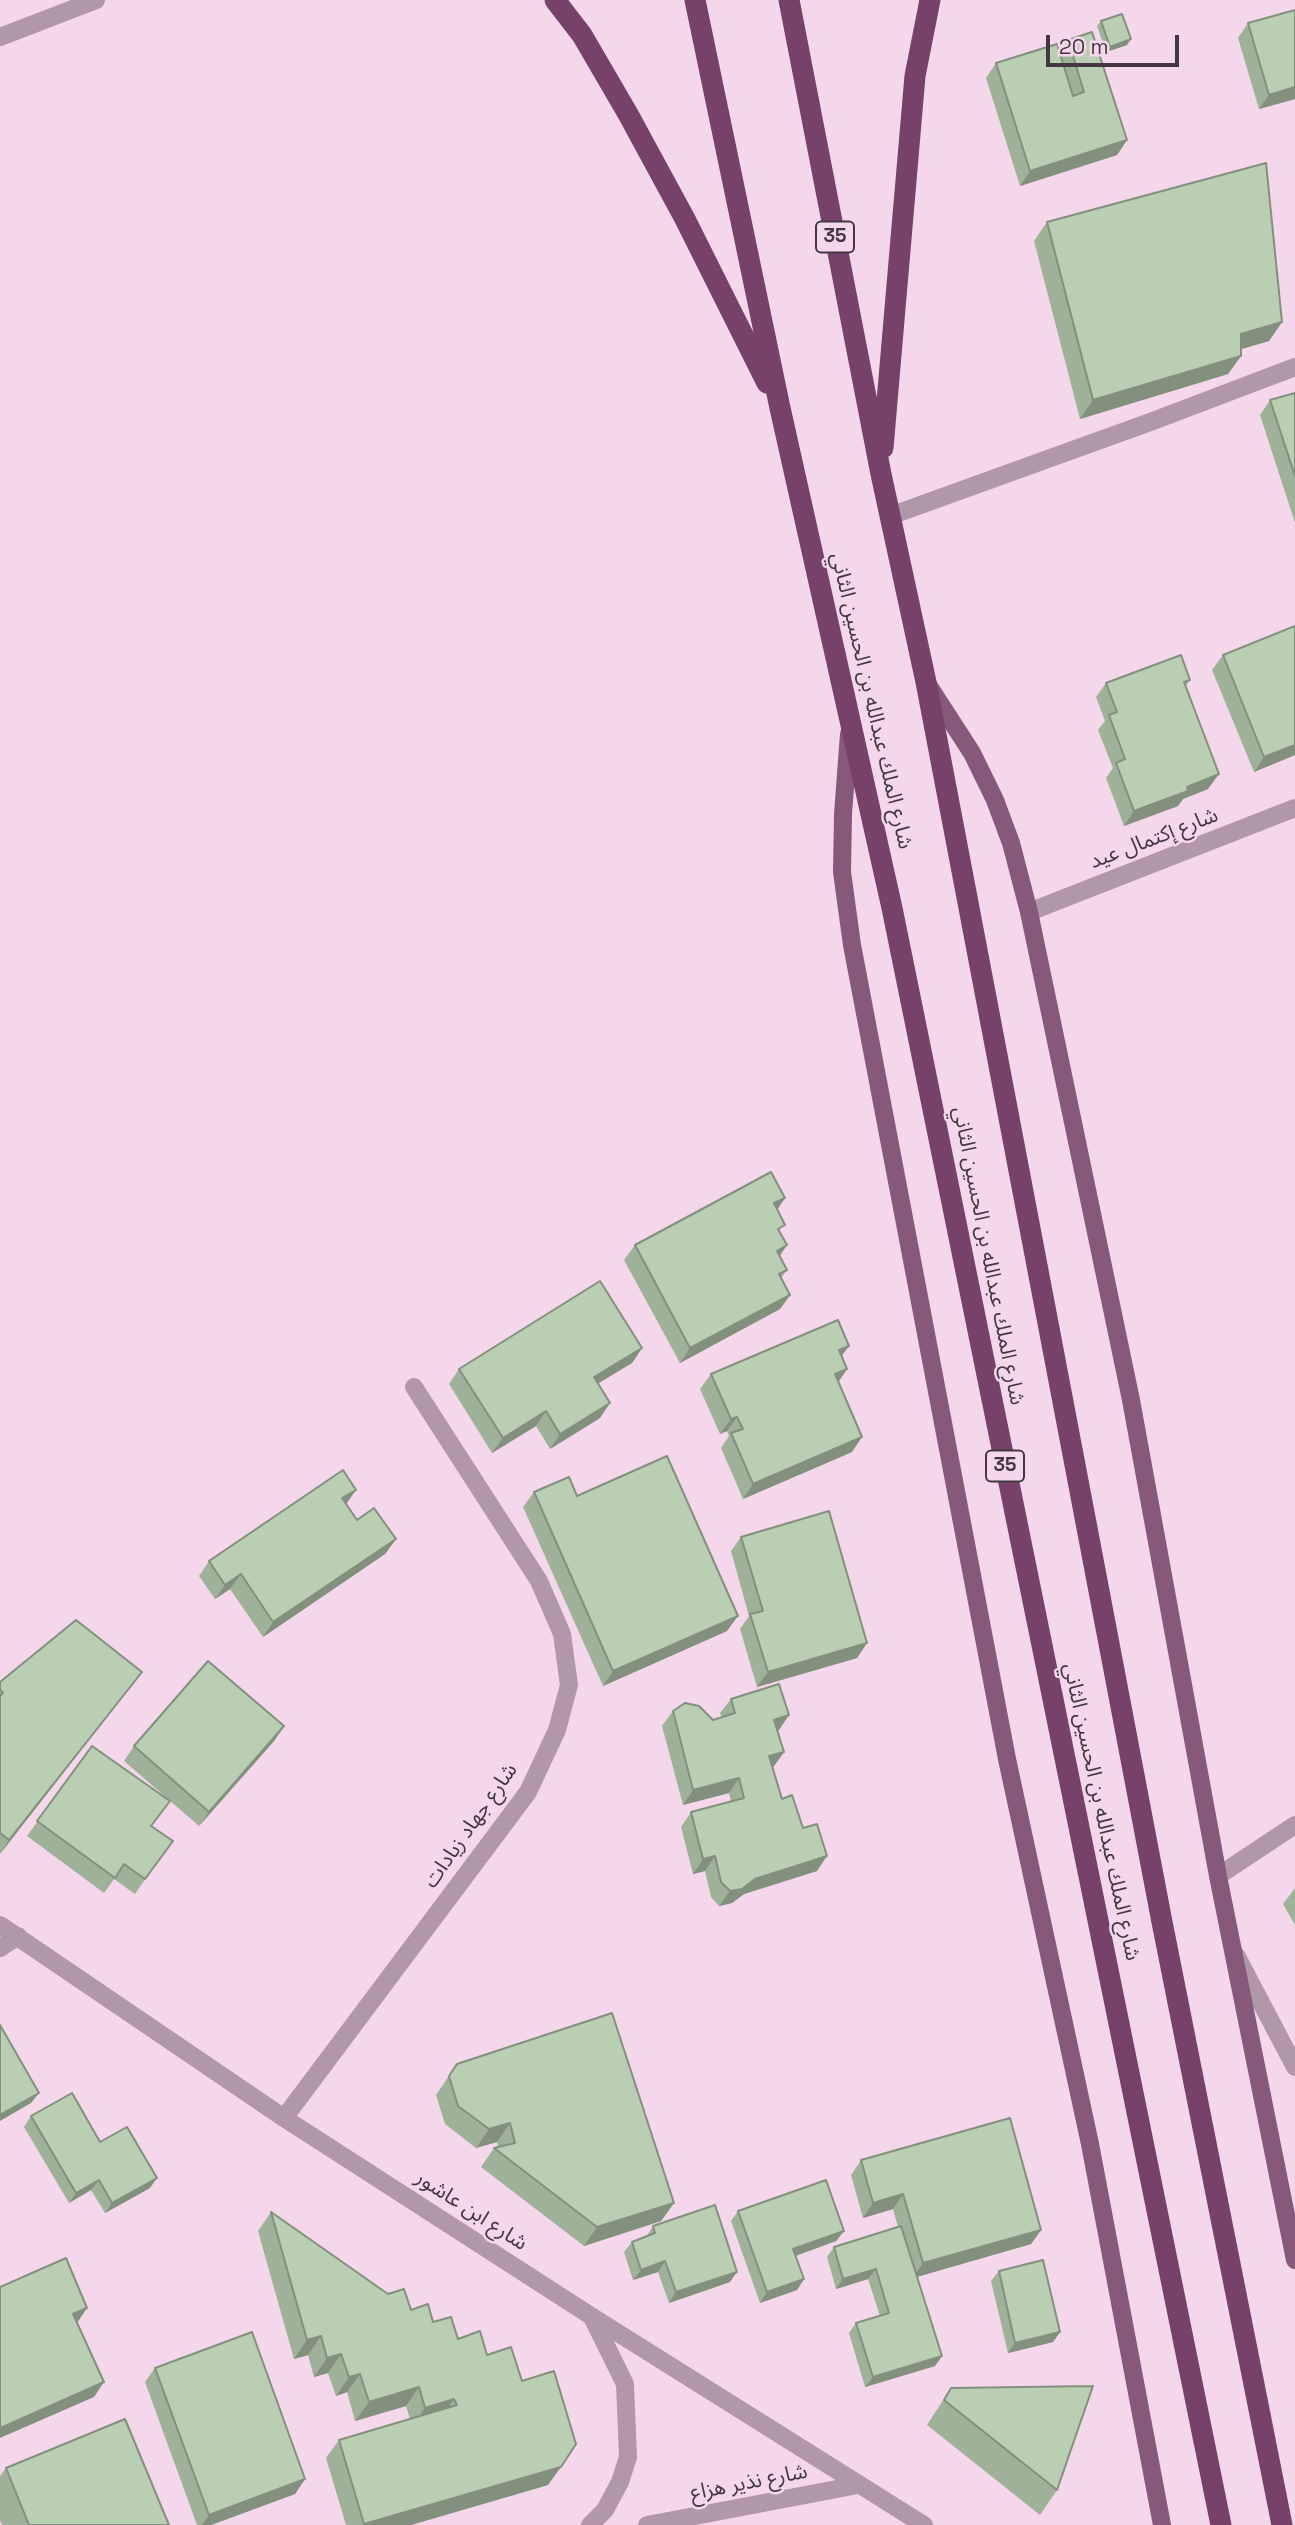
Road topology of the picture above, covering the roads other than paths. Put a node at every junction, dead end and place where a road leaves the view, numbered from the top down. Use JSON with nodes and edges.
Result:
{"nodes":[{"id":1,"x":96,"y":0,"type":"edge"},
{"id":2,"x":555,"y":0,"type":"edge"},
{"id":3,"x":695,"y":0,"type":"edge"},
{"id":4,"x":789,"y":0,"type":"edge"},
{"id":5,"x":929,"y":0,"type":"edge"},
{"id":6,"x":0,"y":37,"type":"edge"},
{"id":7,"x":1295,"y":367,"type":"edge"},
{"id":8,"x":780,"y":408,"type":"junction"},
{"id":9,"x":881,"y":474,"type":"junction"},
{"id":10,"x":890,"y":516,"type":"junction"},
{"id":11,"x":926,"y":682,"type":"junction"},
{"id":12,"x":850,"y":720,"type":"junction"},
{"id":13,"x":1295,"y":808,"type":"edge"},
{"id":14,"x":1029,"y":912,"type":"junction"},
{"id":15,"x":414,"y":1387,"type":"dead end"},
{"id":16,"x":1295,"y":1825,"type":"edge"},
{"id":17,"x":1218,"y":1876,"type":"junction"},
{"id":18,"x":0,"y":1925,"type":"edge"},
{"id":19,"x":18,"y":1936,"type":"junction"},
{"id":20,"x":0,"y":1948,"type":"edge"},
{"id":21,"x":1234,"y":1951,"type":"junction"},
{"id":22,"x":1295,"y":2067,"type":"edge"},
{"id":23,"x":284,"y":2118,"type":"junction"},
{"id":24,"x":1295,"y":2260,"type":"edge"},
{"id":25,"x":591,"y":2316,"type":"junction"},
{"id":26,"x":858,"y":2485,"type":"junction"},
{"id":27,"x":590,"y":2525,"type":"edge"},
{"id":28,"x":648,"y":2525,"type":"edge"},
{"id":29,"x":924,"y":2525,"type":"edge"},
{"id":30,"x":1162,"y":2525,"type":"edge"},
{"id":31,"x":1221,"y":2525,"type":"edge"},
{"id":32,"x":1282,"y":2525,"type":"edge"}],
"edges":[{"from":1,"to":6,"type":"street"},
{"from":2,"to":8,"type":"highway"},
{"from":3,"to":8,"type":"highway","name":"شارع الملك عبدالله بن الحسين الثاني","number":"35"},
{"from":4,"to":9,"type":"highway","name":"شارع الملك عبدالله بن الحسين الثاني","number":"35"},
{"from":5,"to":9,"type":"highway"},
{"from":7,"to":10,"type":"street"},
{"from":8,"to":12,"type":"highway","name":"شارع الملك عبدالله بن الحسين الثاني","number":"35"},
{"from":9,"to":10,"type":"highway","name":"شارع الملك عبدالله بن الحسين الثاني","number":"35"},
{"from":10,"to":11,"type":"highway","name":"شارع الملك عبدالله بن الحسين الثاني","number":"35"},
{"from":11,"to":14,"type":"main road"},
{"from":11,"to":32,"type":"highway","name":"شارع الملك عبدالله بن الحسين الثاني","number":"35"},
{"from":12,"to":30,"type":"main road"},
{"from":12,"to":31,"type":"highway","name":"شارع الملك عبدالله بن الحسين الثاني","number":"35"},
{"from":13,"to":14,"type":"street","name":"شارع إكتمال عيد"},
{"from":14,"to":17,"type":"main road"},
{"from":15,"to":23,"type":"street","name":"شارع جهاد زيادات"},
{"from":16,"to":17,"type":"street"},
{"from":17,"to":21,"type":"main road"},
{"from":18,"to":19,"type":"street","name":"شارع ابن عاشور"},
{"from":19,"to":20,"type":"street"},
{"from":19,"to":23,"type":"street","name":"شارع ابن عاشور"},
{"from":21,"to":22,"type":"street"},
{"from":21,"to":24,"type":"main road"},
{"from":23,"to":25,"type":"street","name":"شارع ابن عاشور"},
{"from":25,"to":26,"type":"street","name":"شارع ابن عاشور"},
{"from":25,"to":27,"type":"street"},
{"from":26,"to":28,"type":"street","name":"شارع نذير هزاع"},
{"from":26,"to":29,"type":"street","name":"شارع ابن عاشور"}]}
